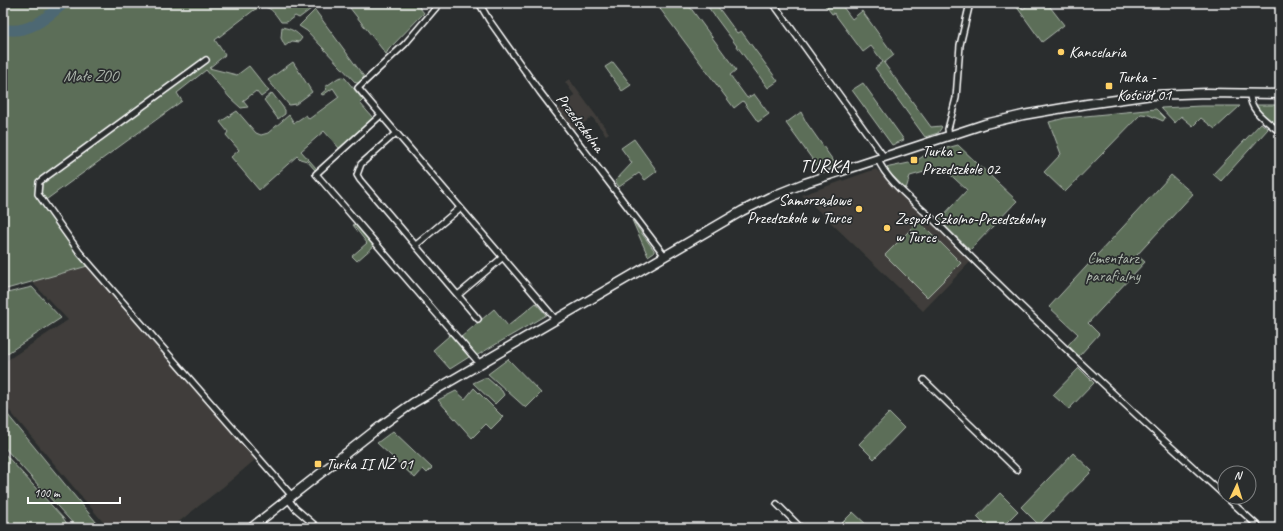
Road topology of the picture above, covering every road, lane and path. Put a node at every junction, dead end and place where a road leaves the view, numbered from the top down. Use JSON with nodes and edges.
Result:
{"nodes":[{"id":1,"x":440,"y":3,"type":"edge"},
{"id":2,"x":479,"y":3,"type":"edge"},
{"id":3,"x":773,"y":3,"type":"edge"},
{"id":4,"x":970,"y":3,"type":"edge"},
{"id":5,"x":206,"y":60,"type":"dead end"},
{"id":6,"x":1250,"y":94,"type":"junction"},
{"id":7,"x":1280,"y":94,"type":"edge"},
{"id":8,"x":381,"y":115,"type":"junction"},
{"id":9,"x":1280,"y":132,"type":"edge"},
{"id":10,"x":396,"y":133,"type":"junction"},
{"id":11,"x":949,"y":136,"type":"junction"},
{"id":12,"x":881,"y":158,"type":"junction"},
{"id":13,"x":460,"y":208,"type":"junction"},
{"id":14,"x":416,"y":245,"type":"junction"},
{"id":15,"x":665,"y":256,"type":"junction"},
{"id":16,"x":503,"y":258,"type":"junction"},
{"id":17,"x":458,"y":295,"type":"junction"},
{"id":18,"x":478,"y":319,"type":"dead end"},
{"id":19,"x":555,"y":320,"type":"junction"},
{"id":20,"x":480,"y":364,"type":"junction"},
{"id":21,"x":924,"y":380,"type":"dead end"},
{"id":22,"x":1017,"y":470,"type":"dead end"},
{"id":23,"x":1217,"y":490,"type":"edge"},
{"id":24,"x":290,"y":498,"type":"junction"},
{"id":25,"x":777,"y":504,"type":"dead end"},
{"id":26,"x":1234,"y":505,"type":"edge"},
{"id":27,"x":251,"y":528,"type":"edge"},
{"id":28,"x":318,"y":528,"type":"edge"},
{"id":29,"x":801,"y":528,"type":"edge"},
{"id":30,"x":1260,"y":528,"type":"edge"}],
"edges":[{"from":1,"to":8,"type":"street"},
{"from":2,"to":15,"type":"street","name":"Przedszkolna"},
{"from":3,"to":12,"type":"street"},
{"from":4,"to":11,"type":"street"},
{"from":5,"to":24,"type":"street"},
{"from":6,"to":7,"type":"main road"},
{"from":6,"to":9,"type":"street"},
{"from":6,"to":11,"type":"main road"},
{"from":8,"to":10,"type":"street"},
{"from":8,"to":20,"type":"street"},
{"from":10,"to":13,"type":"street"},
{"from":10,"to":14,"type":"street"},
{"from":11,"to":12,"type":"main road"},
{"from":12,"to":15,"type":"main road"},
{"from":12,"to":23,"type":"street"},
{"from":13,"to":14,"type":"street"},
{"from":13,"to":16,"type":"street"},
{"from":14,"to":17,"type":"street"},
{"from":15,"to":19,"type":"main road"},
{"from":16,"to":17,"type":"street"},
{"from":16,"to":19,"type":"street"},
{"from":17,"to":18,"type":"street"},
{"from":19,"to":20,"type":"main road"},
{"from":20,"to":24,"type":"main road"},
{"from":21,"to":22,"type":"street"},
{"from":24,"to":27,"type":"main road"},
{"from":24,"to":28,"type":"street"},
{"from":25,"to":29,"type":"street"},
{"from":26,"to":30,"type":"street"}]}
